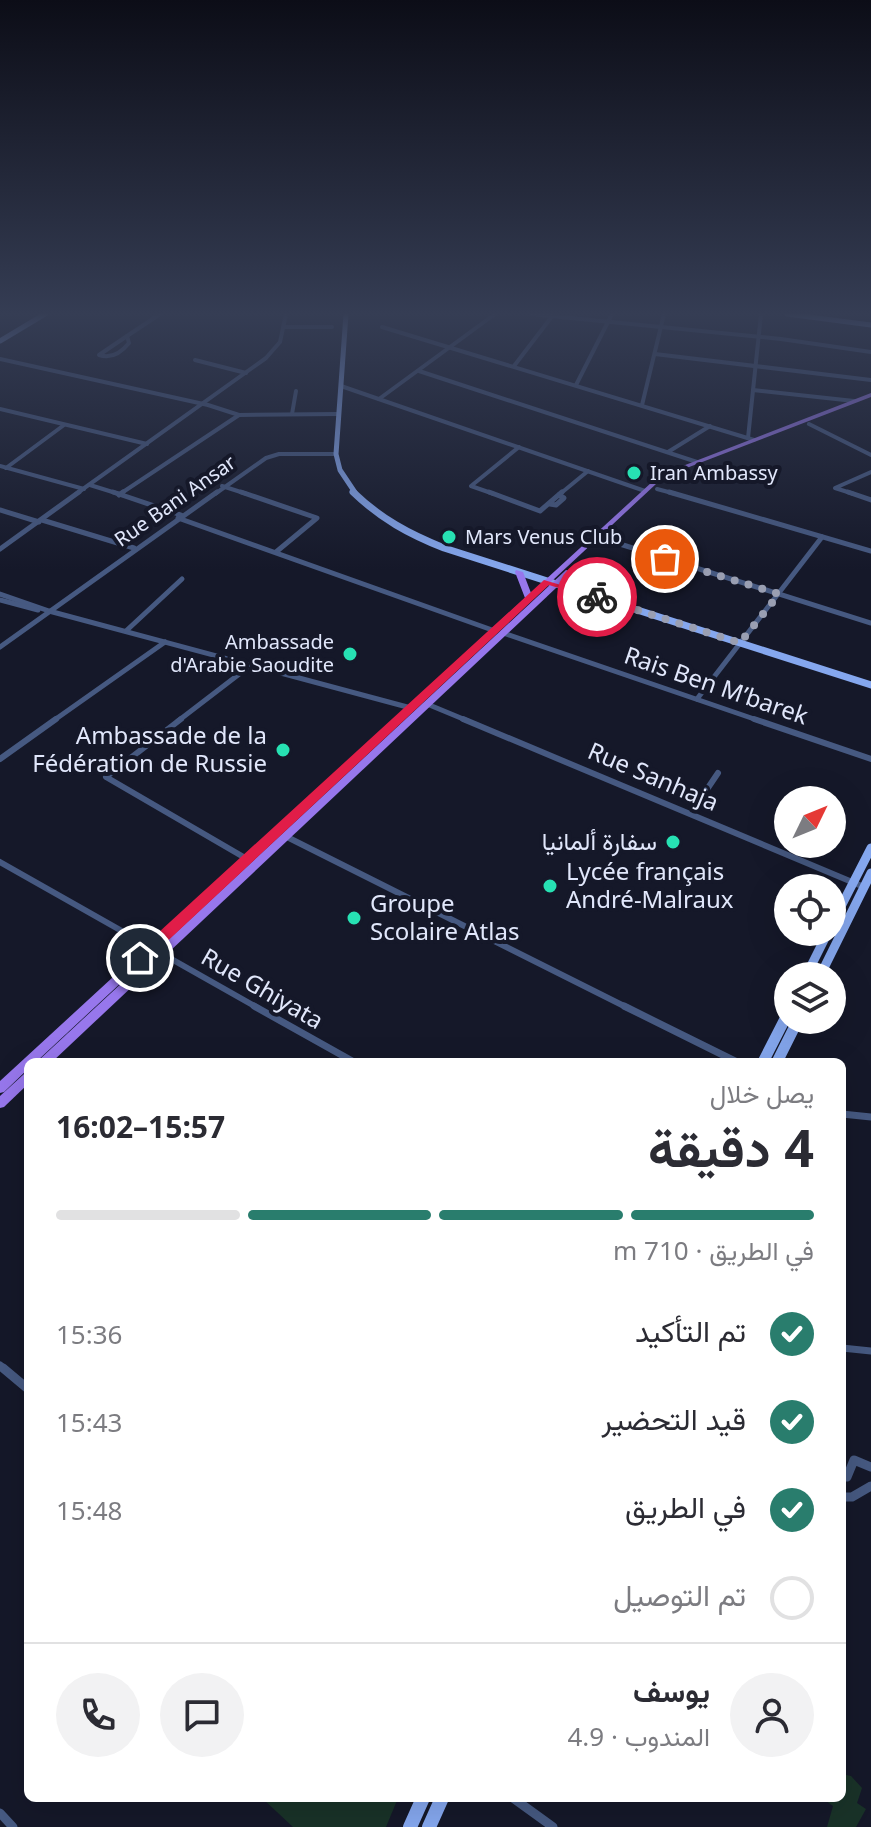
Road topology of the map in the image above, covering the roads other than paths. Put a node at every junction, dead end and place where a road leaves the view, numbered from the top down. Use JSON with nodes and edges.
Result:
{"nodes":[{"id":1,"x":183,"y":399,"type":"edge"},
{"id":2,"x":210,"y":399,"type":"edge"},
{"id":3,"x":295,"y":399,"type":"edge"},
{"id":4,"x":340,"y":399,"type":"edge"},
{"id":5,"x":379,"y":399,"type":"edge"},
{"id":6,"x":506,"y":399,"type":"edge"},
{"id":7,"x":623,"y":399,"type":"edge"},
{"id":8,"x":643,"y":399,"type":"edge"},
{"id":9,"x":753,"y":399,"type":"edge"},
{"id":10,"x":838,"y":399,"type":"edge"},
{"id":11,"x":861,"y":399,"type":"edge"},
{"id":12,"x":866,"y":399,"type":"edge"},
{"id":13,"x":854,"y":401,"type":"junction"},
{"id":14,"x":204,"y":404,"type":"junction"},
{"id":15,"x":642,"y":405,"type":"junction"},
{"id":16,"x":0,"y":409,"type":"edge"},
{"id":17,"x":292,"y":414,"type":"junction"},
{"id":18,"x":338,"y":414,"type":"junction"},
{"id":19,"x":239,"y":415,"type":"junction"},
{"id":20,"x":809,"y":424,"type":"junction"},
{"id":21,"x":65,"y":425,"type":"junction"},
{"id":22,"x":710,"y":426,"type":"junction"},
{"id":23,"x":751,"y":439,"type":"junction"},
{"id":24,"x":147,"y":444,"type":"junction"},
{"id":25,"x":519,"y":447,"type":"junction"},
{"id":26,"x":668,"y":452,"type":"junction"},
{"id":27,"x":336,"y":454,"type":"junction"},
{"id":28,"x":871,"y":455,"type":"edge"},
{"id":29,"x":697,"y":462,"type":"junction"},
{"id":30,"x":3,"y":467,"type":"edge"},
{"id":31,"x":588,"y":471,"type":"junction"},
{"id":32,"x":871,"y":472,"type":"edge"},
{"id":33,"x":222,"y":486,"type":"junction"},
{"id":34,"x":87,"y":487,"type":"junction"},
{"id":35,"x":657,"y":489,"type":"junction"},
{"id":36,"x":645,"y":491,"type":"junction"},
{"id":37,"x":119,"y":495,"type":"junction"},
{"id":38,"x":871,"y":500,"type":"edge"},
{"id":39,"x":1,"y":511,"type":"edge"},
{"id":40,"x":180,"y":517,"type":"junction"},
{"id":41,"x":40,"y":521,"type":"junction"},
{"id":42,"x":822,"y":537,"type":"junction"},
{"id":43,"x":604,"y":539,"type":"junction"},
{"id":44,"x":134,"y":548,"type":"junction"},
{"id":45,"x":0,"y":549,"type":"edge"},
{"id":46,"x":871,"y":551,"type":"edge"},
{"id":47,"x":276,"y":552,"type":"junction"},
{"id":48,"x":519,"y":572,"type":"junction"},
{"id":49,"x":182,"y":579,"type":"dead end"},
{"id":50,"x":551,"y":583,"type":"junction"},
{"id":51,"x":0,"y":594,"type":"edge"},
{"id":52,"x":779,"y":594,"type":"junction"},
{"id":53,"x":529,"y":598,"type":"junction"},
{"id":54,"x":0,"y":600,"type":"edge"},
{"id":55,"x":48,"y":612,"type":"junction"},
{"id":56,"x":871,"y":623,"type":"edge"},
{"id":57,"x":126,"y":631,"type":"junction"},
{"id":58,"x":499,"y":632,"type":"junction"},
{"id":59,"x":165,"y":642,"type":"junction"},
{"id":60,"x":740,"y":643,"type":"junction"},
{"id":61,"x":0,"y":647,"type":"edge"},
{"id":62,"x":251,"y":665,"type":"junction"},
{"id":63,"x":871,"y":685,"type":"edge"},
{"id":64,"x":697,"y":699,"type":"junction"},
{"id":65,"x":427,"y":704,"type":"junction"},
{"id":66,"x":411,"y":708,"type":"junction"},
{"id":67,"x":0,"y":759,"type":"edge"},
{"id":68,"x":871,"y":759,"type":"edge"},
{"id":69,"x":718,"y":773,"type":"dead end"},
{"id":70,"x":691,"y":813,"type":"junction"},
{"id":71,"x":285,"y":836,"type":"junction"},
{"id":72,"x":871,"y":848,"type":"edge"},
{"id":73,"x":247,"y":859,"type":"junction"},
{"id":74,"x":0,"y":862,"type":"edge"},
{"id":75,"x":871,"y":873,"type":"edge"},
{"id":76,"x":853,"y":882,"type":"junction"},
{"id":77,"x":864,"y":887,"type":"junction"},
{"id":78,"x":846,"y":896,"type":"edge"},
{"id":79,"x":156,"y":950,"type":"junction"},
{"id":80,"x":827,"y":962,"type":"edge"},
{"id":81,"x":777,"y":1034,"type":"edge"},
{"id":82,"x":791,"y":1034,"type":"edge"},
{"id":83,"x":34,"y":1058,"type":"edge"},
{"id":84,"x":48,"y":1058,"type":"edge"},
{"id":85,"x":347,"y":1058,"type":"edge"},
{"id":86,"x":729,"y":1058,"type":"edge"},
{"id":87,"x":765,"y":1058,"type":"edge"},
{"id":88,"x":779,"y":1058,"type":"edge"},
{"id":89,"x":24,"y":1067,"type":"edge"},
{"id":90,"x":24,"y":1081,"type":"edge"},
{"id":91,"x":0,"y":1088,"type":"edge"},
{"id":92,"x":0,"y":1103,"type":"edge"},
{"id":93,"x":846,"y":1114,"type":"edge"},
{"id":94,"x":871,"y":1117,"type":"edge"},
{"id":95,"x":846,"y":1348,"type":"edge"},
{"id":96,"x":871,"y":1351,"type":"edge"},
{"id":97,"x":0,"y":1365,"type":"edge"},
{"id":98,"x":24,"y":1386,"type":"edge"},
{"id":99,"x":871,"y":1467,"type":"edge"},
{"id":100,"x":847,"y":1477,"type":"dead end"},
{"id":101,"x":871,"y":1486,"type":"edge"},
{"id":102,"x":846,"y":1497,"type":"edge"},
{"id":103,"x":421,"y":1802,"type":"edge"},
{"id":104,"x":440,"y":1802,"type":"edge"},
{"id":105,"x":519,"y":1802,"type":"edge"},
{"id":106,"x":0,"y":1813,"type":"edge"},
{"id":107,"x":13,"y":1827,"type":"edge"},
{"id":108,"x":410,"y":1827,"type":"edge"},
{"id":109,"x":429,"y":1827,"type":"edge"},
{"id":110,"x":553,"y":1827,"type":"edge"}],
"edges":[{"from":1,"to":14,"type":"street"},
{"from":2,"to":14,"type":"street"},
{"from":3,"to":17,"type":"street"},
{"from":4,"to":18,"type":"main road"},
{"from":5,"to":25,"type":"street"},
{"from":6,"to":26,"type":"street"},
{"from":7,"to":15,"type":"street"},
{"from":8,"to":15,"type":"street"},
{"from":9,"to":23,"type":"street"},
{"from":10,"to":13,"type":"street"},
{"from":11,"to":13,"type":"main road"},
{"from":12,"to":20,"type":"main road"},
{"from":13,"to":23,"type":"main road"},
{"from":14,"to":19,"type":"street"},
{"from":14,"to":24,"type":"street"},
{"from":15,"to":22,"type":"street"},
{"from":16,"to":21,"type":"street"},
{"from":17,"to":18,"type":"street"},
{"from":17,"to":19,"type":"street"},
{"from":18,"to":27,"type":"main road"},
{"from":19,"to":37,"type":"street"},
{"from":20,"to":28,"type":"street"},
{"from":20,"to":35,"type":"main road"},
{"from":21,"to":24,"type":"street"},
{"from":21,"to":30,"type":"street"},
{"from":22,"to":23,"type":"street"},
{"from":22,"to":26,"type":"street"},
{"from":23,"to":29,"type":"main road"},
{"from":24,"to":34,"type":"street"},
{"from":25,"to":31,"type":"street"},
{"from":25,"to":31,"type":"street"},
{"from":26,"to":29,"type":"street"},
{"from":27,"to":33,"type":"street","name":"Rue Bani Ansar"},
{"from":27,"to":48,"type":"main road"},
{"from":29,"to":36,"type":"main road"},
{"from":30,"to":34,"type":"street","name":"Rais Ben M’barek"},
{"from":31,"to":36,"type":"street"},
{"from":32,"to":38,"type":"street"},
{"from":33,"to":40,"type":"street","name":"Rue Bani Ansar"},
{"from":33,"to":47,"type":"street"},
{"from":34,"to":37,"type":"street","name":"Rais Ben M’barek"},
{"from":34,"to":41,"type":"street"},
{"from":35,"to":42,"type":"street"},
{"from":35,"to":43,"type":"main road"},
{"from":36,"to":50,"type":"main road"},
{"from":37,"to":40,"type":"street","name":"Rais Ben M’barek"},
{"from":39,"to":41,"type":"street"},
{"from":40,"to":44,"type":"street","name":"Rue Bani Ansar"},
{"from":40,"to":47,"type":"street","name":"Rais Ben M’barek"},
{"from":41,"to":44,"type":"street"},
{"from":41,"to":45,"type":"street"},
{"from":42,"to":46,"type":"street"},
{"from":42,"to":52,"type":"street"},
{"from":43,"to":50,"type":"main road"},
{"from":43,"to":52,"type":"street"},
{"from":44,"to":55,"type":"street","name":"Rue Bani Ansar"},
{"from":47,"to":58,"type":"street","name":"Rais Ben M’barek"},
{"from":48,"to":50,"type":"main road"},
{"from":48,"to":53,"type":"main road"},
{"from":49,"to":57,"type":"street"},
{"from":50,"to":53,"type":"main road"},
{"from":50,"to":58,"type":"main road"},
{"from":50,"to":60,"type":"main road"},
{"from":51,"to":55,"type":"street"},
{"from":52,"to":56,"type":"street"},
{"from":52,"to":60,"type":"street"},
{"from":53,"to":58,"type":"main road"},
{"from":54,"to":55,"type":"street"},
{"from":55,"to":57,"type":"street"},
{"from":55,"to":61,"type":"street","name":"Rue Bani Ansar"},
{"from":57,"to":59,"type":"street"},
{"from":58,"to":64,"type":"street","name":"Rais Ben M’barek"},
{"from":58,"to":65,"type":"main road"},
{"from":58,"to":66,"type":"main road"},
{"from":59,"to":62,"type":"street"},
{"from":59,"to":67,"type":"street"},
{"from":60,"to":63,"type":"main road"},
{"from":60,"to":64,"type":"street"},
{"from":62,"to":66,"type":"street"},
{"from":62,"to":73,"type":"street"},
{"from":64,"to":68,"type":"street","name":"Rais Ben M’barek"},
{"from":65,"to":70,"type":"street","name":"Rue Sanhaja"},
{"from":65,"to":71,"type":"main road"},
{"from":66,"to":73,"type":"main road"},
{"from":69,"to":70,"type":"street"},
{"from":70,"to":76,"type":"street","name":"Rue Sanhaja"},
{"from":71,"to":79,"type":"main road"},
{"from":71,"to":86,"type":"street"},
{"from":72,"to":76,"type":"main road"},
{"from":73,"to":79,"type":"main road"},
{"from":74,"to":79,"type":"street","name":"Rue Ghiyata"},
{"from":75,"to":77,"type":"main road"},
{"from":76,"to":77,"type":"street","name":"Rue Sanhaja"},
{"from":76,"to":78,"type":"main road"},
{"from":77,"to":80,"type":"main road"},
{"from":79,"to":83,"type":"main road"},
{"from":79,"to":84,"type":"main road"},
{"from":79,"to":85,"type":"street","name":"Rue Ghiyata"},
{"from":81,"to":87,"type":"main road"},
{"from":82,"to":88,"type":"main road"},
{"from":89,"to":91,"type":"main road"},
{"from":90,"to":92,"type":"main road"},
{"from":93,"to":94,"type":"street"},
{"from":95,"to":96,"type":"street"},
{"from":97,"to":98,"type":"street"},
{"from":99,"to":100,"type":"street"},
{"from":101,"to":102,"type":"street"},
{"from":103,"to":108,"type":"main road"},
{"from":104,"to":109,"type":"main road"},
{"from":105,"to":110,"type":"street"},
{"from":106,"to":107,"type":"street"}]}
